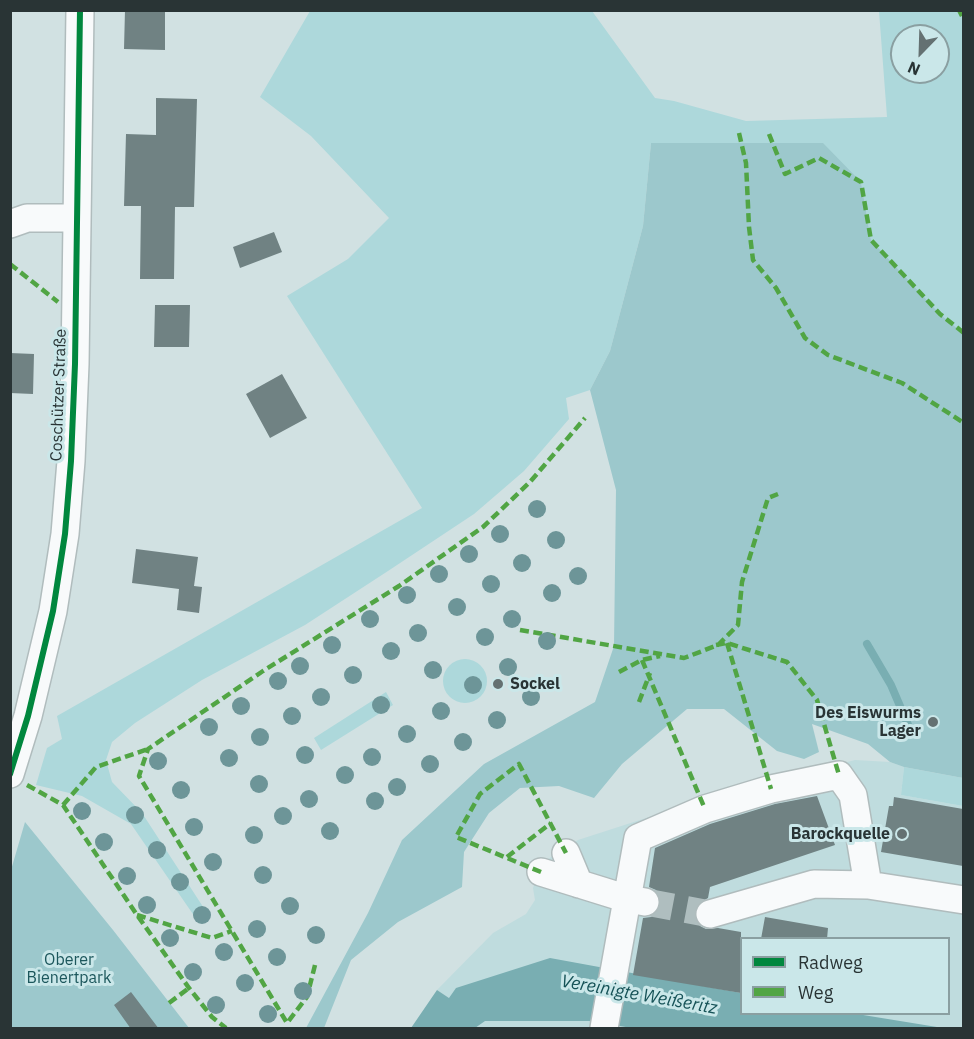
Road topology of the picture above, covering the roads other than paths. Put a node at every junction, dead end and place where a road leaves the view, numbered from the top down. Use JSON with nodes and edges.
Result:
{"nodes":[{"id":1,"x":80,"y":10,"type":"edge"},
{"id":2,"x":76,"y":219,"type":"junction"},
{"id":3,"x":10,"y":224,"type":"edge"},
{"id":4,"x":10,"y":774,"type":"edge"},
{"id":5,"x":566,"y":853,"type":"dead end"},
{"id":6,"x":541,"y":872,"type":"dead end"},
{"id":7,"x":579,"y":884,"type":"junction"},
{"id":8,"x":868,"y":885,"type":"junction"},
{"id":9,"x":963,"y":900,"type":"edge"},
{"id":10,"x":637,"y":901,"type":"junction"},
{"id":11,"x":710,"y":914,"type":"tunnel mouth"},
{"id":12,"x":604,"y":1029,"type":"edge"}],
"edges":[{"from":1,"to":2,"type":"street","name":"Coschützer Straße"},
{"from":2,"to":3,"type":"street"},
{"from":2,"to":4,"type":"street","name":"Coschützer Straße"},
{"from":5,"to":7,"type":"street"},
{"from":6,"to":7,"type":"street"},
{"from":7,"to":10,"type":"street"},
{"from":8,"to":9,"type":"street"},
{"from":8,"to":10,"type":"street"},
{"from":8,"to":11,"type":"street"},
{"from":10,"to":12,"type":"street"}]}
